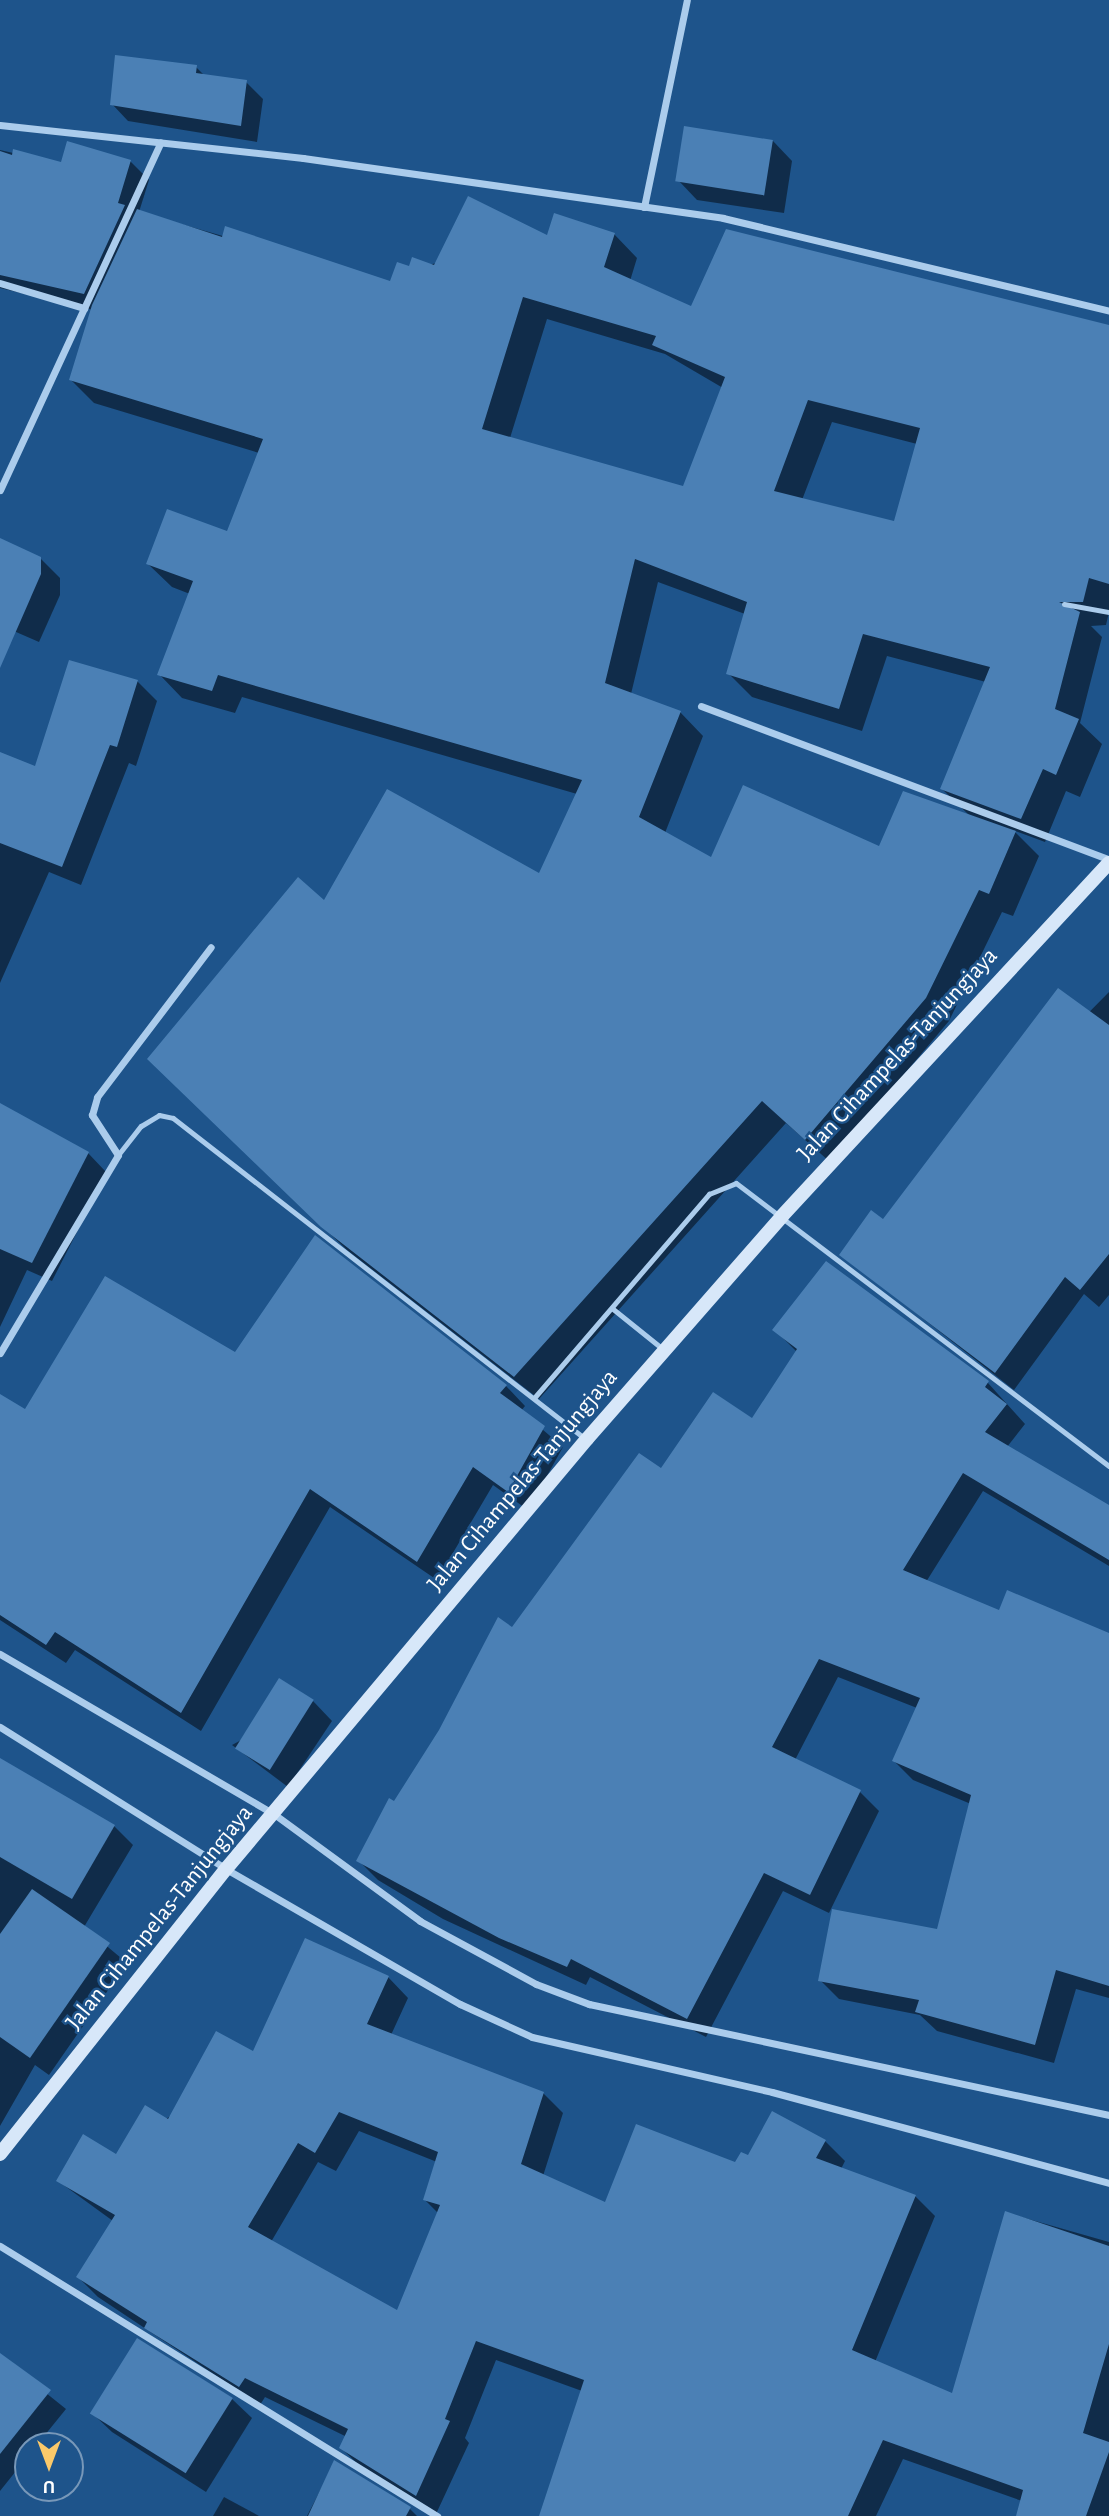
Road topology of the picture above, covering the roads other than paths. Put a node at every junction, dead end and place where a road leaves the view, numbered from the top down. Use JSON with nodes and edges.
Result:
{"nodes":[{"id":1,"x":687,"y":0,"type":"edge"},
{"id":2,"x":0,"y":125,"type":"edge"},
{"id":3,"x":161,"y":142,"type":"junction"},
{"id":4,"x":644,"y":207,"type":"junction"},
{"id":5,"x":0,"y":283,"type":"edge"},
{"id":6,"x":84,"y":308,"type":"junction"},
{"id":7,"x":1109,"y":312,"type":"edge"},
{"id":8,"x":0,"y":490,"type":"edge"},
{"id":9,"x":1064,"y":604,"type":"dead end"},
{"id":10,"x":1109,"y":612,"type":"edge"},
{"id":11,"x":701,"y":706,"type":"dead end"},
{"id":12,"x":1109,"y":861,"type":"edge"},
{"id":13,"x":211,"y":947,"type":"dead end"},
{"id":14,"x":118,"y":1155,"type":"junction"},
{"id":15,"x":782,"y":1216,"type":"junction"},
{"id":16,"x":613,"y":1309,"type":"junction"},
{"id":17,"x":664,"y":1350,"type":"junction"},
{"id":18,"x":0,"y":1353,"type":"edge"},
{"id":19,"x":534,"y":1398,"type":"junction"},
{"id":20,"x":587,"y":1440,"type":"junction"},
{"id":21,"x":1109,"y":1466,"type":"edge"},
{"id":22,"x":0,"y":1654,"type":"edge"},
{"id":23,"x":0,"y":1727,"type":"edge"},
{"id":24,"x":274,"y":1814,"type":"junction"},
{"id":25,"x":226,"y":1869,"type":"junction"},
{"id":26,"x":1109,"y":2115,"type":"edge"},
{"id":27,"x":0,"y":2154,"type":"edge"},
{"id":28,"x":1109,"y":2183,"type":"edge"},
{"id":29,"x":0,"y":2246,"type":"edge"},
{"id":30,"x":437,"y":2516,"type":"edge"}],
"edges":[{"from":1,"to":4,"type":"street"},
{"from":2,"to":3,"type":"street"},
{"from":3,"to":4,"type":"street"},
{"from":3,"to":6,"type":"street"},
{"from":4,"to":7,"type":"street"},
{"from":5,"to":6,"type":"street"},
{"from":6,"to":8,"type":"street"},
{"from":9,"to":10,"type":"lane"},
{"from":11,"to":12,"type":"street"},
{"from":12,"to":15,"type":"main road","name":"Jalan Cihampelas-Tanjungjaya"},
{"from":13,"to":14,"type":"street"},
{"from":14,"to":18,"type":"street"},
{"from":14,"to":19,"type":"lane"},
{"from":15,"to":16,"type":"lane"},
{"from":15,"to":17,"type":"main road","name":"Jalan Cihampelas-Tanjungjaya"},
{"from":15,"to":21,"type":"lane"},
{"from":16,"to":17,"type":"lane"},
{"from":16,"to":19,"type":"lane"},
{"from":17,"to":20,"type":"main road","name":"Jalan Cihampelas-Tanjungjaya"},
{"from":19,"to":20,"type":"lane"},
{"from":20,"to":24,"type":"main road","name":"Jalan Cihampelas-Tanjungjaya"},
{"from":22,"to":24,"type":"street"},
{"from":23,"to":25,"type":"street"},
{"from":24,"to":25,"type":"main road","name":"Jalan Cihampelas-Tanjungjaya"},
{"from":24,"to":26,"type":"street"},
{"from":25,"to":27,"type":"main road","name":"Jalan Cihampelas-Tanjungjaya"},
{"from":25,"to":28,"type":"street"},
{"from":29,"to":30,"type":"street"}]}
